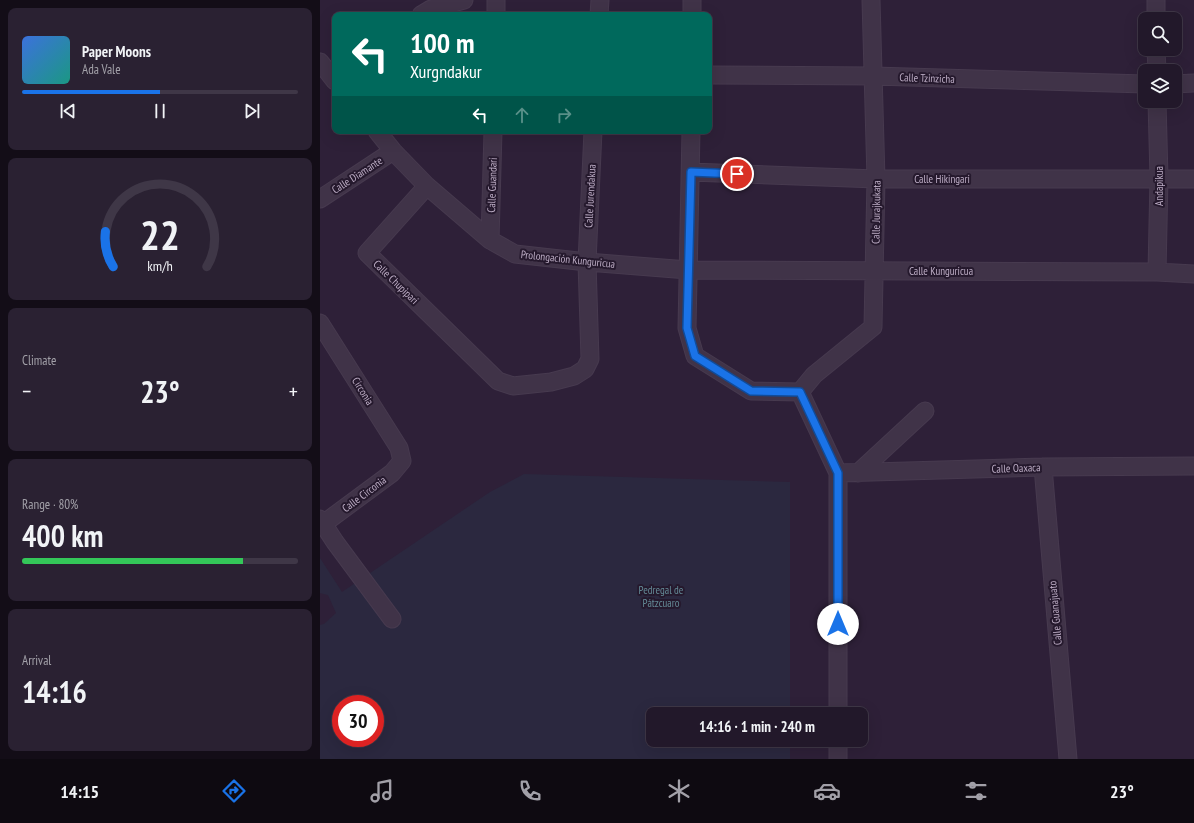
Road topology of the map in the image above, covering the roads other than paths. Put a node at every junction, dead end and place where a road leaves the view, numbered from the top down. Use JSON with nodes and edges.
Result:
{"nodes":[{"id":1,"x":464,"y":0,"type":"edge"},
{"id":2,"x":496,"y":0,"type":"edge"},
{"id":3,"x":600,"y":0,"type":"edge"},
{"id":4,"x":692,"y":0,"type":"edge"},
{"id":5,"x":871,"y":0,"type":"edge"},
{"id":6,"x":1156,"y":0,"type":"edge"},
{"id":7,"x":432,"y":12,"type":"edge"},
{"id":8,"x":496,"y":12,"type":"edge"},
{"id":9,"x":599,"y":12,"type":"edge"},
{"id":10,"x":692,"y":12,"type":"edge"},
{"id":11,"x":1156,"y":12,"type":"edge"},
{"id":12,"x":712,"y":75,"type":"edge"},
{"id":13,"x":874,"y":76,"type":"junction"},
{"id":14,"x":1194,"y":83,"type":"edge"},
{"id":15,"x":1138,"y":84,"type":"edge"},
{"id":16,"x":1182,"y":84,"type":"edge"},
{"id":17,"x":1157,"y":108,"type":"edge"},
{"id":18,"x":379,"y":134,"type":"edge"},
{"id":19,"x":493,"y":134,"type":"edge"},
{"id":20,"x":593,"y":134,"type":"edge"},
{"id":21,"x":691,"y":134,"type":"edge"},
{"id":22,"x":393,"y":151,"type":"junction"},
{"id":23,"x":691,"y":172,"type":"junction"},
{"id":24,"x":1159,"y":178,"type":"junction"},
{"id":25,"x":1194,"y":179,"type":"edge"},
{"id":26,"x":876,"y":180,"type":"junction"},
{"id":27,"x":426,"y":186,"type":"junction"},
{"id":28,"x":320,"y":199,"type":"edge"},
{"id":29,"x":490,"y":240,"type":"junction"},
{"id":30,"x":587,"y":262,"type":"junction"},
{"id":31,"x":688,"y":270,"type":"junction"},
{"id":32,"x":875,"y":270,"type":"junction"},
{"id":33,"x":1158,"y":272,"type":"junction"},
{"id":34,"x":1194,"y":274,"type":"edge"},
{"id":35,"x":320,"y":323,"type":"edge"},
{"id":36,"x":490,"y":373,"type":"joint"},
{"id":37,"x":800,"y":392,"type":"junction"},
{"id":38,"x":925,"y":411,"type":"dead end"},
{"id":39,"x":402,"y":461,"type":"joint"},
{"id":40,"x":1194,"y":466,"type":"edge"},
{"id":41,"x":1043,"y":467,"type":"junction"},
{"id":42,"x":838,"y":473,"type":"junction"},
{"id":43,"x":858,"y":473,"type":"junction"},
{"id":44,"x":322,"y":522,"type":"edge"},
{"id":45,"x":392,"y":619,"type":"dead end"},
{"id":46,"x":838,"y":707,"type":"edge"},
{"id":47,"x":838,"y":747,"type":"edge"},
{"id":48,"x":838,"y":759,"type":"edge"},
{"id":49,"x":1068,"y":759,"type":"edge"}],
"edges":[{"from":1,"to":7,"type":"street"},
{"from":2,"to":8,"type":"street"},
{"from":3,"to":9,"type":"street"},
{"from":4,"to":10,"type":"street"},
{"from":5,"to":13,"type":"street","name":"Calle Jurajkukata"},
{"from":6,"to":11,"type":"street"},
{"from":12,"to":13,"type":"street","name":"Calle Tzinzicha"},
{"from":13,"to":15,"type":"street","name":"Calle Tzinzicha"},
{"from":13,"to":26,"type":"street","name":"Calle Jurajkukata"},
{"from":14,"to":16,"type":"street"},
{"from":17,"to":24,"type":"street","name":"Andapikua"},
{"from":18,"to":22,"type":"street","name":"Prolongación Kunguricua"},
{"from":19,"to":29,"type":"street","name":"Calle Guandari"},
{"from":20,"to":30,"type":"street","name":"Calle Jurendakua"},
{"from":21,"to":23,"type":"street"},
{"from":22,"to":27,"type":"street","name":"Prolongación Kunguricua"},
{"from":22,"to":28,"type":"street","name":"Calle Diamante"},
{"from":23,"to":26,"type":"street","name":"Calle Hikingari"},
{"from":23,"to":31,"type":"street"},
{"from":24,"to":25,"type":"street","name":"Calle Hikingari"},
{"from":24,"to":26,"type":"street","name":"Calle Hikingari"},
{"from":24,"to":33,"type":"street","name":"Andapikua"},
{"from":26,"to":32,"type":"street","name":"Calle Jurajkukata"},
{"from":27,"to":29,"type":"street","name":"Prolongación Kunguricua"},
{"from":27,"to":36,"type":"street","name":"Calle Chupipari"},
{"from":29,"to":30,"type":"street","name":"Prolongación Kunguricua"},
{"from":30,"to":31,"type":"street","name":"Prolongación Kunguricua"},
{"from":30,"to":36,"type":"street","name":"Calle Jurendakua"},
{"from":31,"to":32,"type":"street","name":"Calle Kunguricua"},
{"from":31,"to":37,"type":"street"},
{"from":32,"to":33,"type":"street","name":"Calle Kunguricua"},
{"from":32,"to":37,"type":"street","name":"Calle Jurajkukata"},
{"from":33,"to":34,"type":"street","name":"Calle Kunguricua"},
{"from":35,"to":39,"type":"street","name":"Circonia"},
{"from":37,"to":42,"type":"street"},
{"from":38,"to":43,"type":"street"},
{"from":39,"to":44,"type":"street","name":"Calle Circonia"},
{"from":40,"to":41,"type":"street","name":"Calle Oaxaca"},
{"from":41,"to":43,"type":"street","name":"Calle Oaxaca"},
{"from":41,"to":49,"type":"street","name":"Calle Guanajuato"},
{"from":42,"to":43,"type":"street","name":"Calle Oaxaca"},
{"from":42,"to":46,"type":"street"},
{"from":44,"to":45,"type":"street"},
{"from":47,"to":48,"type":"street"}]}
